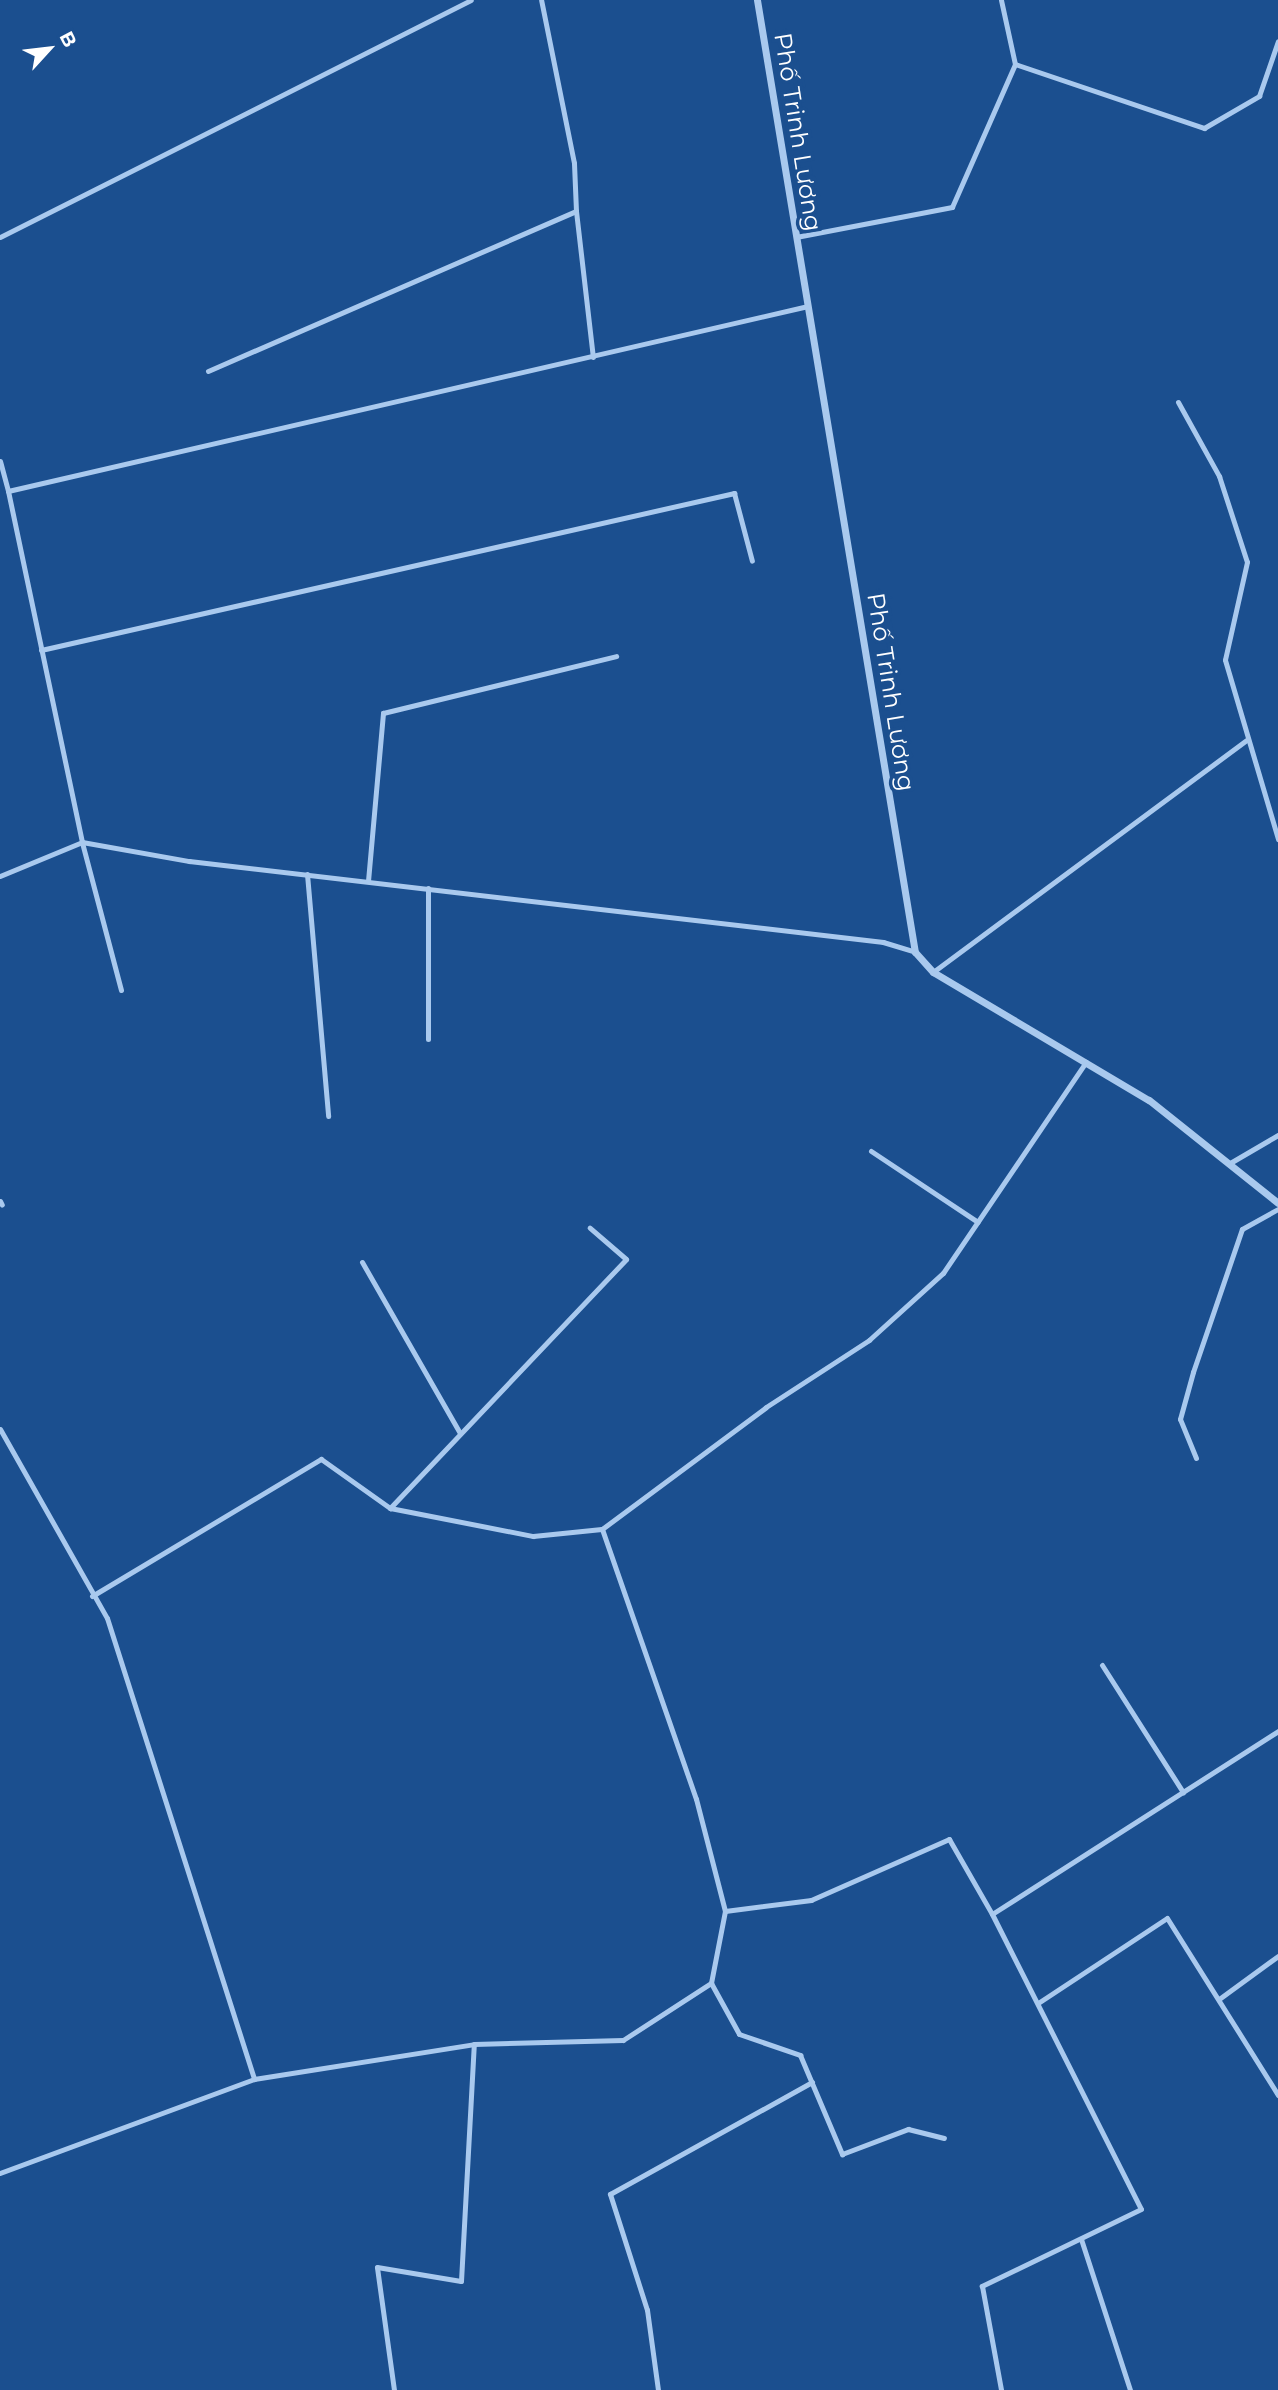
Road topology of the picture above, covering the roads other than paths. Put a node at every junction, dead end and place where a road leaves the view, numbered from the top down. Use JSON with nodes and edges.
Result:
{"nodes":[{"id":1,"x":471,"y":0,"type":"edge"},
{"id":2,"x":541,"y":0,"type":"edge"},
{"id":3,"x":757,"y":0,"type":"edge"},
{"id":4,"x":1001,"y":0,"type":"edge"},
{"id":5,"x":1278,"y":41,"type":"edge"},
{"id":6,"x":1015,"y":64,"type":"junction"},
{"id":7,"x":576,"y":211,"type":"junction"},
{"id":8,"x":0,"y":237,"type":"edge"},
{"id":9,"x":796,"y":237,"type":"junction"},
{"id":10,"x":808,"y":306,"type":"junction"},
{"id":11,"x":593,"y":357,"type":"junction"},
{"id":12,"x":208,"y":371,"type":"dead end"},
{"id":13,"x":1178,"y":402,"type":"dead end"},
{"id":14,"x":0,"y":461,"type":"edge"},
{"id":15,"x":8,"y":491,"type":"junction"},
{"id":16,"x":752,"y":561,"type":"dead end"},
{"id":17,"x":41,"y":650,"type":"junction"},
{"id":18,"x":616,"y":656,"type":"dead end"},
{"id":19,"x":1247,"y":740,"type":"junction"},
{"id":20,"x":1278,"y":839,"type":"edge"},
{"id":21,"x":82,"y":842,"type":"junction"},
{"id":22,"x":307,"y":874,"type":"junction"},
{"id":23,"x":0,"y":876,"type":"edge"},
{"id":24,"x":368,"y":881,"type":"junction"},
{"id":25,"x":428,"y":888,"type":"junction"},
{"id":26,"x":915,"y":952,"type":"junction"},
{"id":27,"x":933,"y":972,"type":"junction"},
{"id":28,"x":121,"y":990,"type":"dead end"},
{"id":29,"x":428,"y":1040,"type":"dead end"},
{"id":30,"x":1086,"y":1062,"type":"junction"},
{"id":31,"x":328,"y":1116,"type":"dead end"},
{"id":32,"x":1278,"y":1135,"type":"edge"},
{"id":33,"x":871,"y":1151,"type":"dead end"},
{"id":34,"x":1230,"y":1163,"type":"junction"},
{"id":35,"x":1278,"y":1203,"type":"edge"},
{"id":36,"x":1278,"y":1209,"type":"edge"},
{"id":37,"x":978,"y":1222,"type":"junction"},
{"id":38,"x":590,"y":1228,"type":"dead end"},
{"id":39,"x":362,"y":1262,"type":"dead end"},
{"id":40,"x":0,"y":1429,"type":"edge"},
{"id":41,"x":460,"y":1433,"type":"junction"},
{"id":42,"x":1196,"y":1458,"type":"dead end"},
{"id":43,"x":390,"y":1508,"type":"junction"},
{"id":44,"x":602,"y":1529,"type":"junction"},
{"id":45,"x":92,"y":1596,"type":"junction"},
{"id":46,"x":1102,"y":1665,"type":"dead end"},
{"id":47,"x":1278,"y":1731,"type":"edge"},
{"id":48,"x":1183,"y":1791,"type":"junction"},
{"id":49,"x":725,"y":1911,"type":"junction"},
{"id":50,"x":992,"y":1914,"type":"junction"},
{"id":51,"x":1278,"y":1956,"type":"edge"},
{"id":52,"x":711,"y":1983,"type":"junction"},
{"id":53,"x":1219,"y":1999,"type":"junction"},
{"id":54,"x":1038,"y":2003,"type":"junction"},
{"id":55,"x":474,"y":2044,"type":"junction"},
{"id":56,"x":254,"y":2079,"type":"junction"},
{"id":57,"x":812,"y":2082,"type":"junction"},
{"id":58,"x":1278,"y":2095,"type":"edge"},
{"id":59,"x":944,"y":2138,"type":"dead end"},
{"id":60,"x":0,"y":2173,"type":"edge"},
{"id":61,"x":1081,"y":2239,"type":"junction"},
{"id":62,"x":394,"y":2390,"type":"edge"},
{"id":63,"x":658,"y":2390,"type":"edge"},
{"id":64,"x":1001,"y":2390,"type":"edge"},
{"id":65,"x":1130,"y":2390,"type":"edge"}],
"edges":[{"from":1,"to":8,"type":"lane"},
{"from":2,"to":7,"type":"lane"},
{"from":3,"to":9,"type":"street","name":"Phố Trinh Lương"},
{"from":4,"to":6,"type":"lane"},
{"from":5,"to":6,"type":"lane"},
{"from":6,"to":9,"type":"lane"},
{"from":7,"to":11,"type":"lane"},
{"from":7,"to":12,"type":"lane"},
{"from":9,"to":10,"type":"street","name":"Phố Trinh Lương"},
{"from":10,"to":11,"type":"lane"},
{"from":10,"to":26,"type":"street","name":"Phố Trinh Lương"},
{"from":11,"to":15,"type":"lane"},
{"from":13,"to":19,"type":"lane"},
{"from":14,"to":15,"type":"lane"},
{"from":15,"to":17,"type":"lane"},
{"from":16,"to":17,"type":"lane"},
{"from":17,"to":21,"type":"lane"},
{"from":18,"to":24,"type":"lane"},
{"from":19,"to":20,"type":"lane"},
{"from":19,"to":27,"type":"lane"},
{"from":21,"to":22,"type":"lane"},
{"from":21,"to":23,"type":"lane"},
{"from":21,"to":28,"type":"lane"},
{"from":22,"to":24,"type":"lane"},
{"from":22,"to":31,"type":"lane"},
{"from":24,"to":25,"type":"lane"},
{"from":25,"to":26,"type":"lane"},
{"from":25,"to":29,"type":"lane"},
{"from":26,"to":27,"type":"street"},
{"from":27,"to":30,"type":"street"},
{"from":30,"to":34,"type":"street"},
{"from":30,"to":37,"type":"lane"},
{"from":32,"to":34,"type":"lane"},
{"from":33,"to":37,"type":"lane"},
{"from":34,"to":35,"type":"street"},
{"from":36,"to":42,"type":"lane"},
{"from":37,"to":44,"type":"lane"},
{"from":38,"to":41,"type":"lane"},
{"from":39,"to":41,"type":"lane"},
{"from":40,"to":45,"type":"lane"},
{"from":41,"to":43,"type":"lane"},
{"from":43,"to":44,"type":"lane"},
{"from":43,"to":45,"type":"lane"},
{"from":44,"to":49,"type":"lane"},
{"from":45,"to":56,"type":"lane"},
{"from":46,"to":48,"type":"lane"},
{"from":47,"to":48,"type":"lane"},
{"from":48,"to":50,"type":"lane"},
{"from":49,"to":50,"type":"lane"},
{"from":49,"to":52,"type":"lane"},
{"from":50,"to":54,"type":"lane"},
{"from":51,"to":53,"type":"lane"},
{"from":52,"to":55,"type":"lane"},
{"from":52,"to":57,"type":"lane"},
{"from":53,"to":54,"type":"lane"},
{"from":53,"to":58,"type":"lane"},
{"from":54,"to":61,"type":"lane"},
{"from":55,"to":56,"type":"lane"},
{"from":55,"to":62,"type":"lane"},
{"from":56,"to":60,"type":"lane"},
{"from":57,"to":59,"type":"lane"},
{"from":57,"to":63,"type":"lane"},
{"from":61,"to":64,"type":"lane"},
{"from":61,"to":65,"type":"lane"}]}
